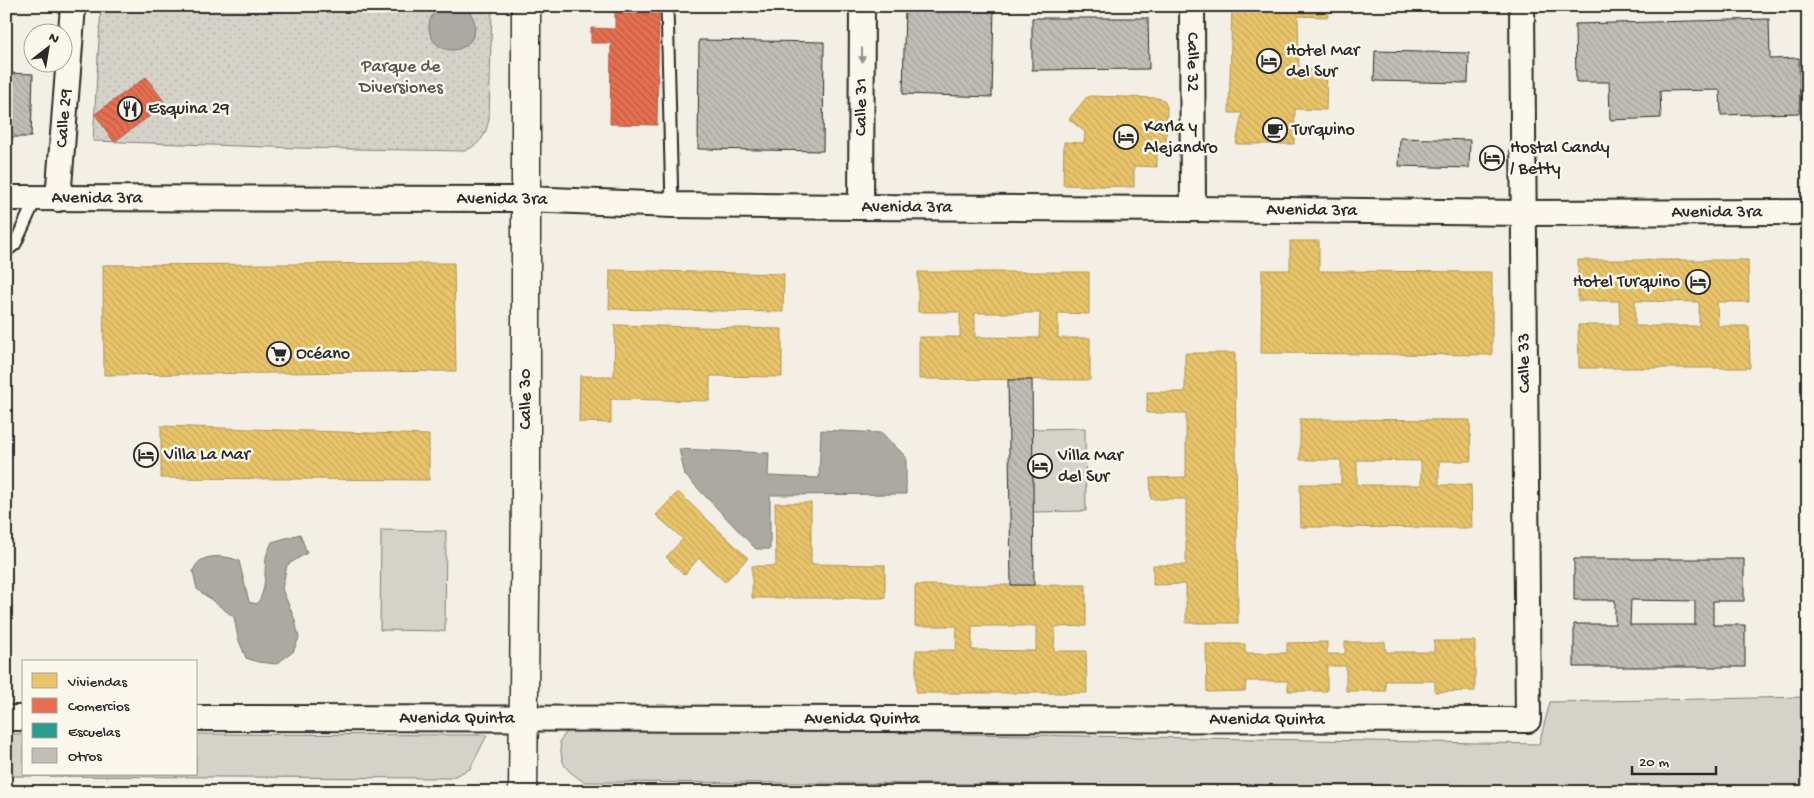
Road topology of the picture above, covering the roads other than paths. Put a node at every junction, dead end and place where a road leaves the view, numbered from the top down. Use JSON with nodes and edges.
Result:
{"nodes":[{"id":1,"x":73,"y":6,"type":"edge"},
{"id":2,"x":526,"y":6,"type":"edge"},
{"id":3,"x":667,"y":6,"type":"edge"},
{"id":4,"x":862,"y":6,"type":"edge"},
{"id":5,"x":1192,"y":6,"type":"edge"},
{"id":6,"x":1522,"y":6,"type":"edge"},
{"id":7,"x":6,"y":198,"type":"edge"},
{"id":8,"x":47,"y":199,"type":"junction"},
{"id":9,"x":527,"y":199,"type":"junction"},
{"id":10,"x":672,"y":205,"type":"junction"},
{"id":11,"x":861,"y":207,"type":"junction"},
{"id":12,"x":1193,"y":209,"type":"junction"},
{"id":13,"x":1808,"y":212,"type":"edge"},
{"id":14,"x":1523,"y":213,"type":"junction"},
{"id":15,"x":6,"y":251,"type":"edge"},
{"id":16,"x":6,"y":718,"type":"edge"},
{"id":17,"x":22,"y":718,"type":"edge"},
{"id":18,"x":198,"y":718,"type":"edge"},
{"id":19,"x":525,"y":719,"type":"junction"},
{"id":20,"x":1528,"y":720,"type":"joint"},
{"id":21,"x":524,"y":792,"type":"edge"}],
"edges":[{"from":1,"to":8,"type":"street","name":"Calle 29"},
{"from":2,"to":9,"type":"street","name":"Calle 30"},
{"from":3,"to":10,"type":"lane"},
{"from":4,"to":11,"type":"street","name":"Calle 31","one_way":true},
{"from":5,"to":12,"type":"street","name":"Calle 32"},
{"from":6,"to":14,"type":"street","name":"Calle 33"},
{"from":7,"to":8,"type":"street","name":"Avenida 3ra"},
{"from":8,"to":9,"type":"street","name":"Avenida 3ra"},
{"from":8,"to":15,"type":"lane"},
{"from":9,"to":10,"type":"street","name":"Avenida 3ra"},
{"from":9,"to":19,"type":"street","name":"Calle 30"},
{"from":10,"to":11,"type":"street","name":"Avenida 3ra"},
{"from":11,"to":12,"type":"street","name":"Avenida 3ra"},
{"from":12,"to":14,"type":"street","name":"Avenida 3ra"},
{"from":13,"to":14,"type":"street","name":"Avenida 3ra"},
{"from":14,"to":20,"type":"street","name":"Calle 33"},
{"from":16,"to":17,"type":"street"},
{"from":18,"to":19,"type":"street","name":"Avenida Quinta"},
{"from":19,"to":20,"type":"street","name":"Avenida Quinta"},
{"from":19,"to":21,"type":"street","name":"Calle 30"}]}
